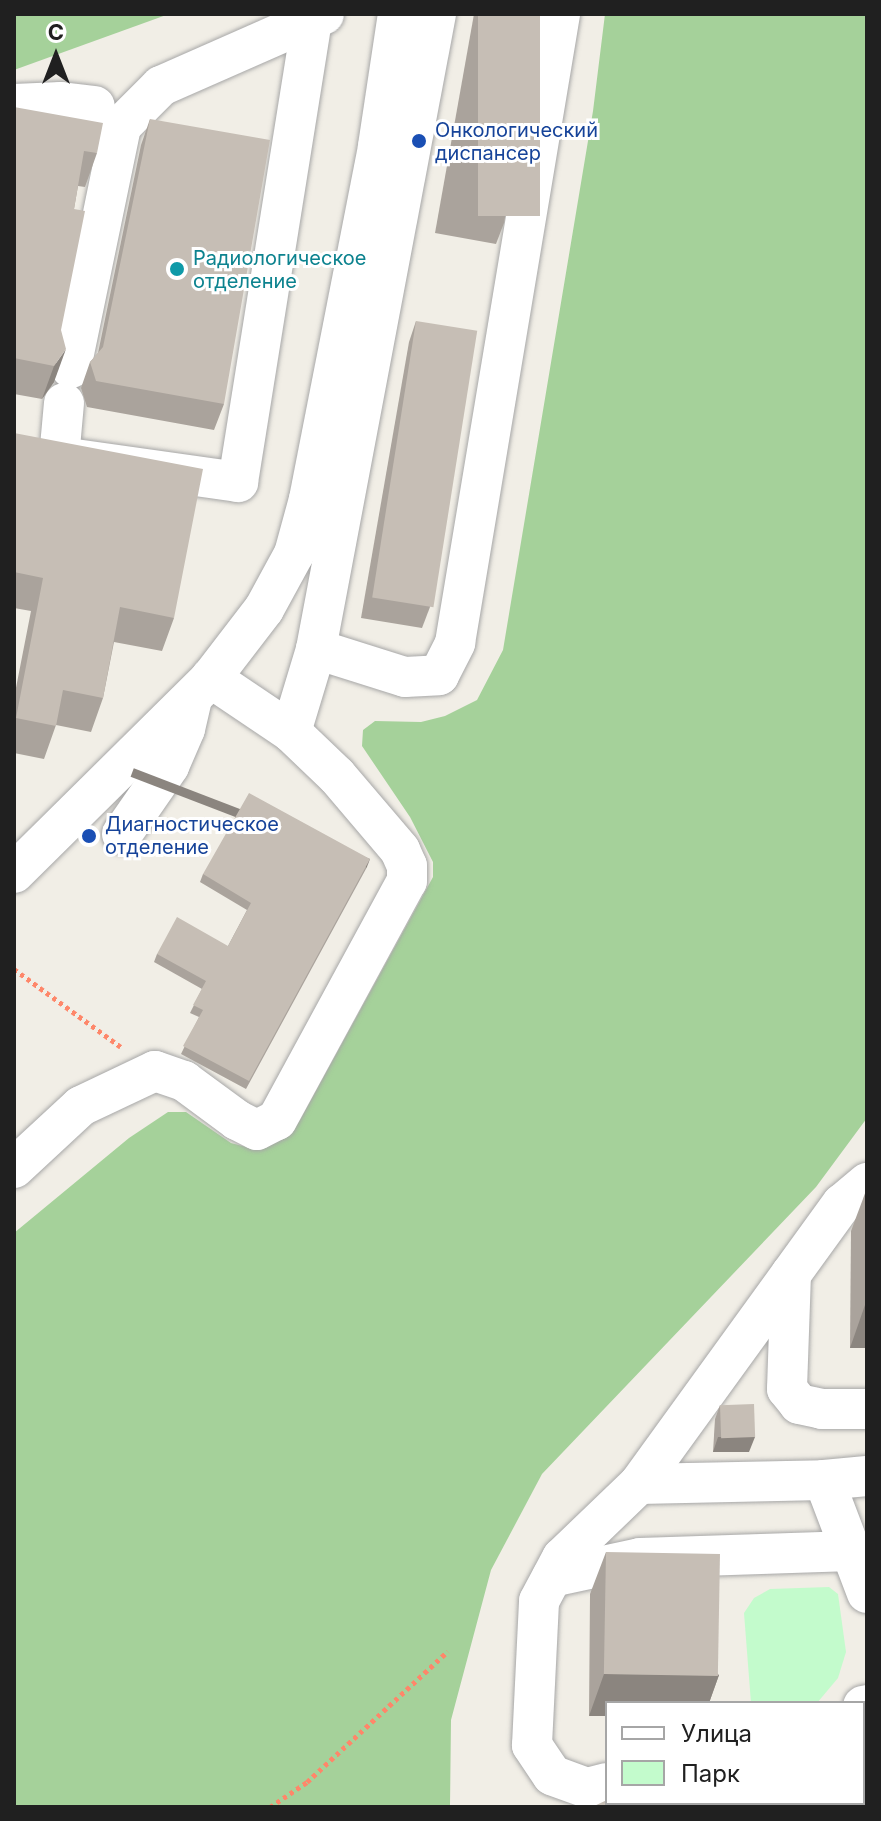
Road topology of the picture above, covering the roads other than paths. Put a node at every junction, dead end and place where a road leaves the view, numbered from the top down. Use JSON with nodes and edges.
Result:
{"nodes":[{"id":1,"x":398,"y":14,"type":"edge"},
{"id":2,"x":436,"y":14,"type":"edge"},
{"id":3,"x":560,"y":14,"type":"edge"},
{"id":4,"x":318,"y":17,"type":"edge"},
{"id":5,"x":14,"y":104,"type":"edge"},
{"id":6,"x":95,"y":106,"type":"dead end"},
{"id":7,"x":249,"y":138,"type":"edge"},
{"id":8,"x":294,"y":145,"type":"junction"},
{"id":9,"x":316,"y":649,"type":"junction"},
{"id":10,"x":202,"y":686,"type":"junction"},
{"id":11,"x":291,"y":732,"type":"junction"},
{"id":12,"x":122,"y":834,"type":"dead end"},
{"id":13,"x":17,"y":864,"type":"edge"},
{"id":14,"x":14,"y":1168,"type":"edge"},
{"id":15,"x":867,"y":1183,"type":"edge"},
{"id":16,"x":791,"y":1274,"type":"junction"},
{"id":17,"x":867,"y":1409,"type":"edge"},
{"id":18,"x":867,"y":1476,"type":"edge"},
{"id":19,"x":824,"y":1480,"type":"junction"},
{"id":20,"x":639,"y":1484,"type":"junction"},
{"id":21,"x":852,"y":1551,"type":"junction"},
{"id":22,"x":552,"y":1577,"type":"junction"},
{"id":23,"x":867,"y":1593,"type":"edge"},
{"id":24,"x":605,"y":1784,"type":"edge"}],
"edges":[{"from":1,"to":10,"type":"lane"},
{"from":2,"to":9,"type":"lane"},
{"from":3,"to":9,"type":"lane"},
{"from":4,"to":8,"type":"lane"},
{"from":4,"to":8,"type":"lane"},
{"from":5,"to":6,"type":"lane"},
{"from":7,"to":8,"type":"lane"},
{"from":9,"to":11,"type":"lane"},
{"from":10,"to":11,"type":"lane"},
{"from":10,"to":12,"type":"lane"},
{"from":10,"to":13,"type":"lane"},
{"from":11,"to":14,"type":"lane"},
{"from":15,"to":16,"type":"lane"},
{"from":16,"to":17,"type":"lane"},
{"from":16,"to":20,"type":"lane"},
{"from":18,"to":19,"type":"lane"},
{"from":19,"to":20,"type":"lane"},
{"from":19,"to":21,"type":"lane"},
{"from":20,"to":22,"type":"lane"},
{"from":21,"to":22,"type":"lane"},
{"from":21,"to":23,"type":"lane"},
{"from":22,"to":24,"type":"lane"}]}
